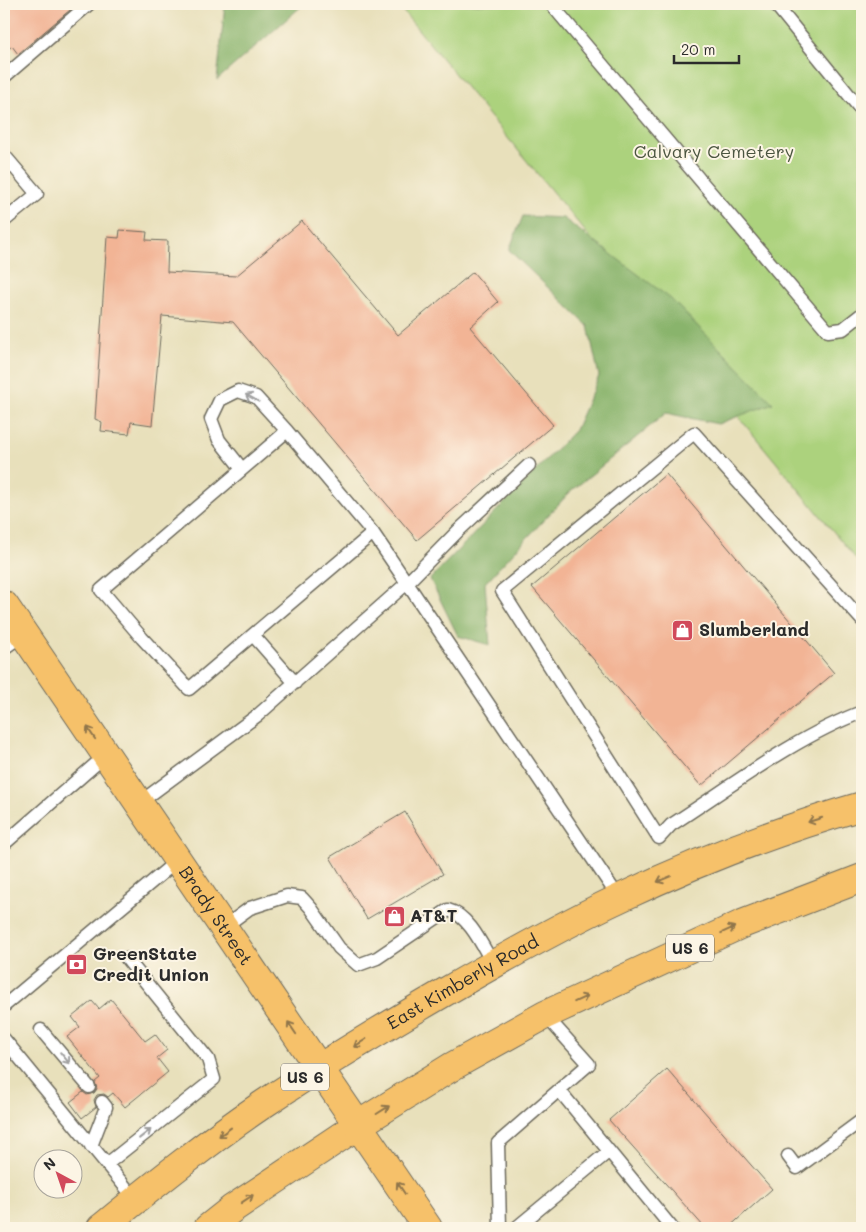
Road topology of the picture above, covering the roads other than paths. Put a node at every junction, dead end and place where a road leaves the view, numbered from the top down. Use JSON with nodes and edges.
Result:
{"nodes":[{"id":1,"x":89,"y":4,"type":"edge"},
{"id":2,"x":551,"y":4,"type":"edge"},
{"id":3,"x":775,"y":4,"type":"edge"},
{"id":4,"x":4,"y":77,"type":"edge"},
{"id":5,"x":862,"y":111,"type":"edge"},
{"id":6,"x":4,"y":155,"type":"edge"},
{"id":7,"x":4,"y":221,"type":"edge"},
{"id":8,"x":862,"y":314,"type":"edge"},
{"id":9,"x":286,"y":431,"type":"junction"},
{"id":10,"x":529,"y":465,"type":"dead end"},
{"id":11,"x":242,"y":470,"type":"junction"},
{"id":12,"x":373,"y":534,"type":"junction"},
{"id":13,"x":407,"y":584,"type":"junction"},
{"id":14,"x":4,"y":605,"type":"edge"},
{"id":15,"x":862,"y":620,"type":"edge"},
{"id":16,"x":253,"y":635,"type":"junction"},
{"id":17,"x":14,"y":641,"type":"edge"},
{"id":18,"x":295,"y":683,"type":"junction"},
{"id":19,"x":862,"y":712,"type":"edge"},
{"id":20,"x":106,"y":756,"type":"junction"},
{"id":21,"x":139,"y":803,"type":"junction"},
{"id":22,"x":862,"y":806,"type":"edge"},
{"id":23,"x":4,"y":844,"type":"edge"},
{"id":24,"x":178,"y":860,"type":"junction"},
{"id":25,"x":862,"y":878,"type":"edge"},
{"id":26,"x":619,"y":898,"type":"junction"},
{"id":27,"x":224,"y":927,"type":"junction"},
{"id":28,"x":127,"y":959,"type":"dead end"},
{"id":29,"x":493,"y":964,"type":"junction"},
{"id":30,"x":4,"y":1006,"type":"edge"},
{"id":31,"x":545,"y":1015,"type":"junction"},
{"id":32,"x":41,"y":1030,"type":"dead end"},
{"id":33,"x":4,"y":1039,"type":"edge"},
{"id":34,"x":320,"y":1068,"type":"junction"},
{"id":35,"x":89,"y":1087,"type":"dead end"},
{"id":36,"x":560,"y":1090,"type":"junction"},
{"id":37,"x":102,"y":1102,"type":"dead end"},
{"id":38,"x":862,"y":1120,"type":"edge"},
{"id":39,"x":358,"y":1126,"type":"junction"},
{"id":40,"x":91,"y":1146,"type":"junction"},
{"id":41,"x":608,"y":1152,"type":"junction"},
{"id":42,"x":788,"y":1156,"type":"dead end"},
{"id":43,"x":107,"y":1164,"type":"junction"},
{"id":44,"x":136,"y":1200,"type":"junction"},
{"id":45,"x":102,"y":1228,"type":"edge"},
{"id":46,"x":208,"y":1228,"type":"edge"},
{"id":47,"x":428,"y":1228,"type":"edge"},
{"id":48,"x":500,"y":1228,"type":"edge"},
{"id":49,"x":516,"y":1228,"type":"edge"},
{"id":50,"x":672,"y":1228,"type":"edge"}],
"edges":[{"from":1,"to":4,"type":"lane"},
{"from":2,"to":8,"type":"lane"},
{"from":3,"to":5,"type":"lane"},
{"from":6,"to":7,"type":"lane"},
{"from":9,"to":11,"type":"lane"},
{"from":9,"to":11,"type":"lane","one_way":true},
{"from":9,"to":12,"type":"lane"},
{"from":10,"to":13,"type":"lane"},
{"from":11,"to":16,"type":"lane"},
{"from":12,"to":13,"type":"lane"},
{"from":12,"to":16,"type":"lane"},
{"from":13,"to":18,"type":"lane"},
{"from":13,"to":26,"type":"lane"},
{"from":14,"to":17,"type":"main road","name":"Brady Street"},
{"from":15,"to":19,"type":"lane"},
{"from":16,"to":18,"type":"lane"},
{"from":20,"to":17,"type":"main road","name":"Brady Street","one_way":true},
{"from":18,"to":21,"type":"lane"},
{"from":20,"to":21,"type":"main road","name":"Brady Street"},
{"from":20,"to":23,"type":"lane"},
{"from":21,"to":24,"type":"main road","name":"Brady Street"},
{"from":22,"to":26,"type":"main road","name":"East Kimberly Road","number":"US 6","one_way":true},
{"from":24,"to":27,"type":"main road","name":"Brady Street"},
{"from":24,"to":30,"type":"lane"},
{"from":31,"to":25,"type":"main road","number":"US 6","one_way":true},
{"from":26,"to":29,"type":"main road","name":"East Kimberly Road","number":"US 6"},
{"from":27,"to":29,"type":"lane"},
{"from":34,"to":27,"type":"main road","name":"Brady Street","one_way":true},
{"from":43,"to":28,"type":"lane","one_way":true},
{"from":29,"to":34,"type":"main road","name":"East Kimberly Road","number":"US 6","one_way":true},
{"from":31,"to":36,"type":"lane"},
{"from":39,"to":31,"type":"main road","number":"US 6","one_way":true},
{"from":32,"to":35,"type":"lane","one_way":true},
{"from":33,"to":40,"type":"lane"},
{"from":34,"to":39,"type":"main road","name":"Brady Street"},
{"from":34,"to":44,"type":"main road","name":"East Kimberly Road","number":"US 6","one_way":true},
{"from":36,"to":41,"type":"lane"},
{"from":36,"to":48,"type":"lane"},
{"from":37,"to":40,"type":"lane"},
{"from":38,"to":42,"type":"lane"},
{"from":46,"to":39,"type":"main road","number":"US 6","one_way":true},
{"from":47,"to":39,"type":"main road","name":"Brady Street","one_way":true},
{"from":40,"to":43,"type":"lane"},
{"from":41,"to":49,"type":"lane"},
{"from":41,"to":50,"type":"lane"},
{"from":43,"to":44,"type":"lane"},
{"from":44,"to":45,"type":"main road","name":"East Kimberly Road","number":"US 6"}]}
